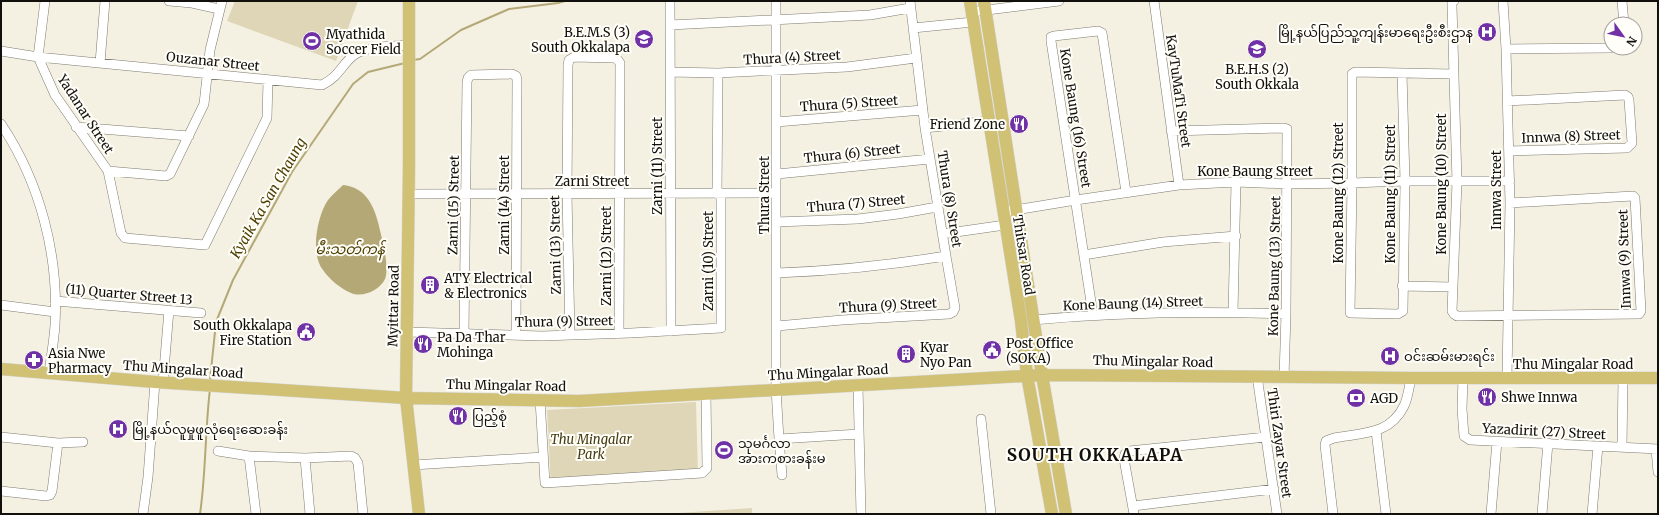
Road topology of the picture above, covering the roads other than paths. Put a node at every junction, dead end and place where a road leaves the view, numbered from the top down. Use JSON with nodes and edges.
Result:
{"nodes":[{"id":1,"x":45,"y":1,"type":"edge"},
{"id":2,"x":105,"y":1,"type":"edge"},
{"id":3,"x":169,"y":1,"type":"edge"},
{"id":4,"x":409,"y":1,"type":"edge"},
{"id":5,"x":670,"y":1,"type":"edge"},
{"id":6,"x":776,"y":1,"type":"edge"},
{"id":7,"x":1059,"y":1,"type":"edge"},
{"id":8,"x":1154,"y":1,"type":"edge"},
{"id":9,"x":1454,"y":1,"type":"edge"},
{"id":10,"x":1503,"y":1,"type":"edge"},
{"id":11,"x":1622,"y":1,"type":"edge"},
{"id":12,"x":190,"y":2,"type":"edge"},
{"id":13,"x":910,"y":4,"type":"edge"},
{"id":14,"x":220,"y":5,"type":"edge"},
{"id":15,"x":984,"y":6,"type":"edge"},
{"id":16,"x":971,"y":12,"type":"edge"},
{"id":17,"x":1623,"y":16,"type":"edge"},
{"id":18,"x":776,"y":19,"type":"junction"},
{"id":19,"x":670,"y":25,"type":"junction"},
{"id":20,"x":913,"y":28,"type":"junction"},
{"id":21,"x":409,"y":45,"type":"junction"},
{"id":22,"x":1603,"y":48,"type":"edge"},
{"id":23,"x":1506,"y":49,"type":"junction"},
{"id":24,"x":1,"y":51,"type":"edge"},
{"id":25,"x":38,"y":57,"type":"junction"},
{"id":26,"x":916,"y":58,"type":"junction"},
{"id":27,"x":617,"y":59,"type":"joint"},
{"id":28,"x":100,"y":63,"type":"junction"},
{"id":29,"x":776,"y":70,"type":"junction"},
{"id":30,"x":670,"y":72,"type":"junction"},
{"id":31,"x":718,"y":73,"type":"junction"},
{"id":32,"x":1402,"y":73,"type":"junction"},
{"id":33,"x":206,"y":74,"type":"junction"},
{"id":34,"x":1453,"y":74,"type":"junction"},
{"id":35,"x":516,"y":76,"type":"joint"},
{"id":36,"x":268,"y":80,"type":"junction"},
{"id":37,"x":1507,"y":101,"type":"junction"},
{"id":38,"x":923,"y":110,"type":"junction"},
{"id":39,"x":989,"y":121,"type":"junction"},
{"id":40,"x":776,"y":122,"type":"junction"},
{"id":41,"x":1,"y":124,"type":"edge"},
{"id":42,"x":76,"y":127,"type":"junction"},
{"id":43,"x":925,"y":128,"type":"junction"},
{"id":44,"x":1171,"y":131,"type":"junction"},
{"id":45,"x":189,"y":136,"type":"junction"},
{"id":46,"x":1509,"y":151,"type":"junction"},
{"id":47,"x":930,"y":159,"type":"junction"},
{"id":48,"x":108,"y":171,"type":"junction"},
{"id":49,"x":777,"y":174,"type":"junction"},
{"id":50,"x":1404,"y":181,"type":"junction"},
{"id":51,"x":1510,"y":181,"type":"junction"},
{"id":52,"x":1236,"y":182,"type":"junction"},
{"id":53,"x":1456,"y":182,"type":"junction"},
{"id":54,"x":1352,"y":183,"type":"junction"},
{"id":55,"x":1288,"y":184,"type":"junction"},
{"id":56,"x":1179,"y":185,"type":"junction"},
{"id":57,"x":1126,"y":192,"type":"junction"},
{"id":58,"x":776,"y":193,"type":"junction"},
{"id":59,"x":409,"y":194,"type":"junction"},
{"id":60,"x":466,"y":194,"type":"junction"},
{"id":61,"x":517,"y":194,"type":"junction"},
{"id":62,"x":567,"y":194,"type":"junction"},
{"id":63,"x":619,"y":194,"type":"junction"},
{"id":64,"x":669,"y":194,"type":"junction"},
{"id":65,"x":719,"y":194,"type":"junction"},
{"id":66,"x":1076,"y":200,"type":"junction"},
{"id":67,"x":1510,"y":203,"type":"junction"},
{"id":68,"x":937,"y":207,"type":"junction"},
{"id":69,"x":1015,"y":210,"type":"junction"},
{"id":70,"x":1003,"y":212,"type":"junction"},
{"id":71,"x":776,"y":222,"type":"junction"},
{"id":72,"x":1005,"y":225,"type":"junction"},
{"id":73,"x":942,"y":234,"type":"junction"},
{"id":74,"x":1236,"y":236,"type":"junction"},
{"id":75,"x":1084,"y":255,"type":"junction"},
{"id":76,"x":946,"y":256,"type":"junction"},
{"id":77,"x":777,"y":274,"type":"junction"},
{"id":78,"x":1402,"y":286,"type":"junction"},
{"id":79,"x":1453,"y":287,"type":"junction"},
{"id":80,"x":55,"y":301,"type":"junction"},
{"id":81,"x":1,"y":302,"type":"edge"},
{"id":82,"x":169,"y":310,"type":"junction"},
{"id":83,"x":55,"y":312,"type":"junction"},
{"id":84,"x":201,"y":313,"type":"dead end"},
{"id":85,"x":1233,"y":313,"type":"junction"},
{"id":86,"x":1286,"y":314,"type":"junction"},
{"id":87,"x":1093,"y":315,"type":"junction"},
{"id":88,"x":1507,"y":316,"type":"junction"},
{"id":89,"x":1033,"y":320,"type":"junction"},
{"id":90,"x":777,"y":326,"type":"junction"},
{"id":91,"x":721,"y":328,"type":"joint"},
{"id":92,"x":670,"y":331,"type":"junction"},
{"id":93,"x":407,"y":332,"type":"junction"},
{"id":94,"x":464,"y":333,"type":"junction"},
{"id":95,"x":619,"y":334,"type":"junction"},
{"id":96,"x":516,"y":335,"type":"junction"},
{"id":97,"x":570,"y":335,"type":"junction"},
{"id":98,"x":1,"y":369,"type":"edge"},
{"id":99,"x":49,"y":373,"type":"junction"},
{"id":100,"x":1028,"y":375,"type":"junction"},
{"id":101,"x":1042,"y":375,"type":"junction"},
{"id":102,"x":1257,"y":376,"type":"junction"},
{"id":103,"x":1284,"y":377,"type":"junction"},
{"id":104,"x":1410,"y":378,"type":"junction"},
{"id":105,"x":1463,"y":378,"type":"junction"},
{"id":106,"x":1506,"y":378,"type":"junction"},
{"id":107,"x":1623,"y":378,"type":"junction"},
{"id":108,"x":1658,"y":378,"type":"edge"},
{"id":109,"x":159,"y":382,"type":"junction"},
{"id":110,"x":858,"y":385,"type":"junction"},
{"id":111,"x":776,"y":389,"type":"junction"},
{"id":112,"x":706,"y":393,"type":"junction"},
{"id":113,"x":406,"y":398,"type":"junction"},
{"id":114,"x":540,"y":400,"type":"junction"},
{"id":115,"x":981,"y":419,"type":"dead end"},
{"id":116,"x":1376,"y":431,"type":"junction"},
{"id":117,"x":858,"y":434,"type":"junction"},
{"id":118,"x":1,"y":437,"type":"edge"},
{"id":119,"x":1266,"y":437,"type":"junction"},
{"id":120,"x":779,"y":439,"type":"junction"},
{"id":121,"x":1497,"y":441,"type":"junction"},
{"id":122,"x":83,"y":442,"type":"dead end"},
{"id":123,"x":58,"y":443,"type":"junction"},
{"id":124,"x":1548,"y":443,"type":"junction"},
{"id":125,"x":1598,"y":446,"type":"junction"},
{"id":126,"x":1622,"y":447,"type":"junction"},
{"id":127,"x":1657,"y":449,"type":"edge"},
{"id":128,"x":218,"y":451,"type":"dead end"},
{"id":129,"x":249,"y":456,"type":"junction"},
{"id":130,"x":543,"y":457,"type":"junction"},
{"id":131,"x":305,"y":458,"type":"junction"},
{"id":132,"x":413,"y":465,"type":"junction"},
{"id":133,"x":1658,"y":472,"type":"edge"},
{"id":134,"x":782,"y":475,"type":"dead end"},
{"id":135,"x":1274,"y":489,"type":"junction"},
{"id":136,"x":1,"y":490,"type":"edge"},
{"id":137,"x":1134,"y":510,"type":"edge"},
{"id":138,"x":143,"y":514,"type":"edge"},
{"id":139,"x":256,"y":514,"type":"edge"},
{"id":140,"x":310,"y":514,"type":"edge"},
{"id":141,"x":363,"y":514,"type":"edge"},
{"id":142,"x":419,"y":514,"type":"edge"},
{"id":143,"x":861,"y":514,"type":"edge"},
{"id":144,"x":991,"y":514,"type":"edge"},
{"id":145,"x":1052,"y":514,"type":"edge"},
{"id":146,"x":1066,"y":514,"type":"edge"},
{"id":147,"x":1277,"y":514,"type":"edge"},
{"id":148,"x":1333,"y":514,"type":"edge"},
{"id":149,"x":1386,"y":514,"type":"edge"},
{"id":150,"x":1491,"y":514,"type":"edge"},
{"id":151,"x":1542,"y":514,"type":"edge"},
{"id":152,"x":1592,"y":514,"type":"edge"}],
"edges":[{"from":1,"to":25,"type":"street"},
{"from":2,"to":28,"type":"street"},
{"from":3,"to":12,"type":"street"},
{"from":4,"to":21,"type":"main road","name":"Myittar Road"},
{"from":5,"to":19,"type":"street","name":"Zarni (11) Street"},
{"from":6,"to":18,"type":"street","name":"Thura Street"},
{"from":7,"to":15,"type":"street"},
{"from":8,"to":44,"type":"street","name":"KayTuMaTi Street"},
{"from":9,"to":34,"type":"street","name":"Kone Baung (10) Street"},
{"from":10,"to":23,"type":"street","name":"Innwa Street"},
{"from":11,"to":17,"type":"street"},
{"from":12,"to":14,"type":"street"},
{"from":13,"to":18,"type":"street"},
{"from":13,"to":20,"type":"street","name":"Thura (8) Street"},
{"from":14,"to":33,"type":"street"},
{"from":15,"to":16,"type":"street"},
{"from":15,"to":69,"type":"main road","name":"Thitsar Road"},
{"from":16,"to":20,"type":"street"},
{"from":16,"to":39,"type":"main road","name":"Thitsar Road"},
{"from":18,"to":19,"type":"street"},
{"from":18,"to":29,"type":"street","name":"Thura Street"},
{"from":19,"to":30,"type":"street","name":"Zarni (11) Street"},
{"from":20,"to":26,"type":"street","name":"Thura (8) Street"},
{"from":21,"to":36,"type":"street","name":"Ouzanar Street"},
{"from":21,"to":59,"type":"main road","name":"Myittar Road"},
{"from":22,"to":23,"type":"street"},
{"from":23,"to":37,"type":"street","name":"Innwa Street"},
{"from":24,"to":25,"type":"street","name":"Ouzanar Street"},
{"from":25,"to":28,"type":"street","name":"Ouzanar Street"},
{"from":25,"to":42,"type":"street","name":"Yadanar Street"},
{"from":26,"to":29,"type":"street","name":"Thura (4) Street"},
{"from":26,"to":38,"type":"street","name":"Thura (8) Street"},
{"from":27,"to":62,"type":"street","name":"Zarni (13) Street"},
{"from":27,"to":63,"type":"street","name":"Zarni (12) Street"},
{"from":28,"to":33,"type":"street","name":"Ouzanar Street"},
{"from":29,"to":31,"type":"street","name":"Thura (4) Street"},
{"from":29,"to":40,"type":"street","name":"Thura Street"},
{"from":30,"to":31,"type":"street","name":"Thura (4) Street"},
{"from":30,"to":64,"type":"street","name":"Zarni (11) Street"},
{"from":31,"to":65,"type":"street","name":"Zarni (10) Street"},
{"from":32,"to":34,"type":"street"},
{"from":32,"to":50,"type":"street","name":"Kone Baung (11) Street"},
{"from":32,"to":54,"type":"street","name":"Kone Baung (12) Street"},
{"from":33,"to":36,"type":"street","name":"Ouzanar Street"},
{"from":33,"to":45,"type":"street"},
{"from":34,"to":53,"type":"street","name":"Kone Baung (10) Street"},
{"from":35,"to":60,"type":"street","name":"Zarni (15) Street"},
{"from":35,"to":61,"type":"street","name":"Zarni (14) Street"},
{"from":36,"to":48,"type":"street"},
{"from":37,"to":46,"type":"street","name":"Innwa Street"},
{"from":37,"to":46,"type":"street","name":"Innwa (8) Street"},
{"from":38,"to":40,"type":"street","name":"Thura (5) Street"},
{"from":38,"to":43,"type":"street","name":"Thura (8) Street"},
{"from":39,"to":43,"type":"street"},
{"from":39,"to":70,"type":"main road","name":"Thitsar Road"},
{"from":40,"to":49,"type":"street","name":"Thura Street"},
{"from":41,"to":80,"type":"street"},
{"from":42,"to":45,"type":"street"},
{"from":42,"to":48,"type":"street","name":"Yadanar Street"},
{"from":43,"to":47,"type":"street","name":"Thura (8) Street"},
{"from":44,"to":55,"type":"street","name":"Kone Baung (13) Street"},
{"from":44,"to":56,"type":"street","name":"KayTuMaTi Street"},
{"from":45,"to":48,"type":"street"},
{"from":46,"to":51,"type":"street","name":"Innwa Street"},
{"from":47,"to":49,"type":"street","name":"Thura (6) Street"},
{"from":47,"to":68,"type":"street","name":"Thura (8) Street"},
{"from":49,"to":58,"type":"street","name":"Thura Street"},
{"from":50,"to":53,"type":"street","name":"Kone Baung Street"},
{"from":50,"to":54,"type":"street","name":"Kone Baung Street"},
{"from":50,"to":78,"type":"street","name":"Kone Baung (11) Street"},
{"from":51,"to":53,"type":"street","name":"Kone Baung Street"},
{"from":51,"to":67,"type":"street","name":"Innwa Street"},
{"from":52,"to":55,"type":"street","name":"Kone Baung Street"},
{"from":52,"to":56,"type":"street","name":"Kone Baung Street"},
{"from":52,"to":74,"type":"street"},
{"from":53,"to":79,"type":"street","name":"Kone Baung (10) Street"},
{"from":54,"to":55,"type":"street","name":"Kone Baung Street"},
{"from":54,"to":78,"type":"street","name":"Kone Baung (12) Street"},
{"from":55,"to":86,"type":"street","name":"Kone Baung (13) Street"},
{"from":56,"to":57,"type":"street","name":"Kone Baung Street"},
{"from":57,"to":66,"type":"street","name":"Kone Baung Street"},
{"from":57,"to":66,"type":"street","name":"Kone Baung (16) Street"},
{"from":58,"to":65,"type":"street","name":"Zarni Street"},
{"from":58,"to":71,"type":"street","name":"Thura Street"},
{"from":59,"to":60,"type":"street","name":"Zarni Street"},
{"from":59,"to":93,"type":"main road","name":"Myittar Road"},
{"from":60,"to":61,"type":"street","name":"Zarni Street"},
{"from":60,"to":94,"type":"street","name":"Zarni (15) Street"},
{"from":61,"to":62,"type":"street","name":"Zarni Street"},
{"from":61,"to":96,"type":"street","name":"Zarni (14) Street"},
{"from":62,"to":63,"type":"street","name":"Zarni Street"},
{"from":62,"to":97,"type":"street","name":"Zarni (13) Street"},
{"from":63,"to":64,"type":"street","name":"Zarni Street"},
{"from":63,"to":95,"type":"street","name":"Zarni (12) Street"},
{"from":64,"to":65,"type":"street","name":"Zarni Street"},
{"from":64,"to":92,"type":"street","name":"Zarni (11) Street"},
{"from":65,"to":91,"type":"street","name":"Zarni (10) Street"},
{"from":66,"to":69,"type":"street","name":"Kone Baung Street"},
{"from":66,"to":75,"type":"street"},
{"from":67,"to":88,"type":"street","name":"Innwa Street"},
{"from":67,"to":88,"type":"street","name":"Innwa (9) Street"},
{"from":68,"to":71,"type":"street","name":"Thura (7) Street"},
{"from":68,"to":73,"type":"street","name":"Thura (8) Street"},
{"from":69,"to":70,"type":"street","name":"Kone Baung Street"},
{"from":69,"to":89,"type":"main road","name":"Thitsar Road"},
{"from":70,"to":72,"type":"main road","name":"Thitsar Road"},
{"from":71,"to":77,"type":"street","name":"Thura Street"},
{"from":72,"to":73,"type":"street"},
{"from":72,"to":100,"type":"main road","name":"Thitsar Road"},
{"from":73,"to":76,"type":"street","name":"Thura (8) Street"},
{"from":74,"to":75,"type":"street"},
{"from":74,"to":85,"type":"street"},
{"from":75,"to":87,"type":"street"},
{"from":76,"to":77,"type":"street","name":"Thura (8) Street"},
{"from":76,"to":90,"type":"street","name":"Thura (9) Street"},
{"from":77,"to":90,"type":"street","name":"Thura Street"},
{"from":78,"to":79,"type":"street"},
{"from":79,"to":88,"type":"street","name":"Kone Baung (10) Street"},
{"from":80,"to":82,"type":"street","name":"(11) Quarter Street 13"},
{"from":80,"to":83,"type":"street"},
{"from":81,"to":83,"type":"street","name":"(11) Quarter Street 13"},
{"from":82,"to":84,"type":"street","name":"(11) Quarter Street 13"},
{"from":82,"to":109,"type":"street"},
{"from":83,"to":99,"type":"street"},
{"from":85,"to":86,"type":"street","name":"Kone Baung (14) Street"},
{"from":85,"to":87,"type":"street","name":"Kone Baung (14) Street"},
{"from":86,"to":103,"type":"street","name":"Kone Baung (13) Street"},
{"from":87,"to":89,"type":"street","name":"Kone Baung (14) Street"},
{"from":88,"to":106,"type":"street","name":"Innwa Street"},
{"from":89,"to":101,"type":"main road","name":"Thitsar Road"},
{"from":90,"to":111,"type":"street","name":"Thura Street"},
{"from":91,"to":92,"type":"street","name":"Thura (9) Street"},
{"from":92,"to":95,"type":"street","name":"Thura (9) Street"},
{"from":93,"to":94,"type":"street","name":"Thura (9) Street"},
{"from":93,"to":113,"type":"main road","name":"Myittar Road"},
{"from":94,"to":96,"type":"street","name":"Thura (9) Street"},
{"from":95,"to":97,"type":"street","name":"Thura (9) Street"},
{"from":96,"to":97,"type":"street","name":"Thura (9) Street"},
{"from":98,"to":99,"type":"main road","name":"Thu Mingalar Road"},
{"from":99,"to":109,"type":"main road","name":"Thu Mingalar Road"},
{"from":100,"to":101,"type":"main road","name":"Thu Mingalar Road"},
{"from":100,"to":110,"type":"main road","name":"Thu Mingalar Road"},
{"from":100,"to":145,"type":"main road","name":"Thitsar Road"},
{"from":101,"to":102,"type":"main road","name":"Thu Mingalar Road"},
{"from":101,"to":146,"type":"main road","name":"Thitsar Road"},
{"from":102,"to":103,"type":"main road","name":"Thu Mingalar Road"},
{"from":102,"to":119,"type":"street","name":"Thiri Zayar Street"},
{"from":103,"to":104,"type":"main road","name":"Thu Mingalar Road"},
{"from":104,"to":105,"type":"main road","name":"Thu Mingalar Road"},
{"from":104,"to":116,"type":"street"},
{"from":105,"to":106,"type":"main road","name":"Thu Mingalar Road"},
{"from":105,"to":121,"type":"street","name":"Yazadirit (27) Street"},
{"from":106,"to":107,"type":"main road","name":"Thu Mingalar Road"},
{"from":107,"to":108,"type":"main road","name":"Thu Mingalar Road"},
{"from":107,"to":126,"type":"street"},
{"from":109,"to":113,"type":"main road","name":"Thu Mingalar Road"},
{"from":109,"to":138,"type":"street"},
{"from":110,"to":111,"type":"main road","name":"Thu Mingalar Road"},
{"from":110,"to":117,"type":"street"},
{"from":111,"to":112,"type":"main road","name":"Thu Mingalar Road"},
{"from":111,"to":120,"type":"street","name":"Thura Street"},
{"from":112,"to":114,"type":"main road","name":"Thu Mingalar Road"},
{"from":112,"to":130,"type":"street"},
{"from":113,"to":114,"type":"main road","name":"Thu Mingalar Road"},
{"from":113,"to":132,"type":"main road","name":"Myittar Road"},
{"from":114,"to":130,"type":"street"},
{"from":115,"to":144,"type":"street"},
{"from":116,"to":148,"type":"street"},
{"from":116,"to":149,"type":"street"},
{"from":117,"to":120,"type":"street"},
{"from":117,"to":143,"type":"street"},
{"from":118,"to":123,"type":"street"},
{"from":119,"to":135,"type":"street","name":"Thiri Zayar Street"},
{"from":119,"to":137,"type":"street"},
{"from":120,"to":134,"type":"street","name":"Thura Street"},
{"from":121,"to":124,"type":"street","name":"Yazadirit (27) Street"},
{"from":121,"to":150,"type":"street"},
{"from":122,"to":123,"type":"street"},
{"from":123,"to":136,"type":"street"},
{"from":124,"to":125,"type":"street","name":"Yazadirit (27) Street"},
{"from":124,"to":151,"type":"street"},
{"from":125,"to":126,"type":"street","name":"Yazadirit (27) Street"},
{"from":125,"to":152,"type":"street"},
{"from":126,"to":127,"type":"street","name":"Yazadirit (27) Street"},
{"from":127,"to":133,"type":"street"},
{"from":128,"to":129,"type":"street"},
{"from":129,"to":131,"type":"street"},
{"from":129,"to":139,"type":"street"},
{"from":130,"to":132,"type":"street"},
{"from":131,"to":140,"type":"street"},
{"from":131,"to":141,"type":"street"},
{"from":132,"to":142,"type":"main road","name":"Myittar Road"},
{"from":135,"to":137,"type":"street"},
{"from":135,"to":147,"type":"street","name":"Thiri Zayar Street"}]}
